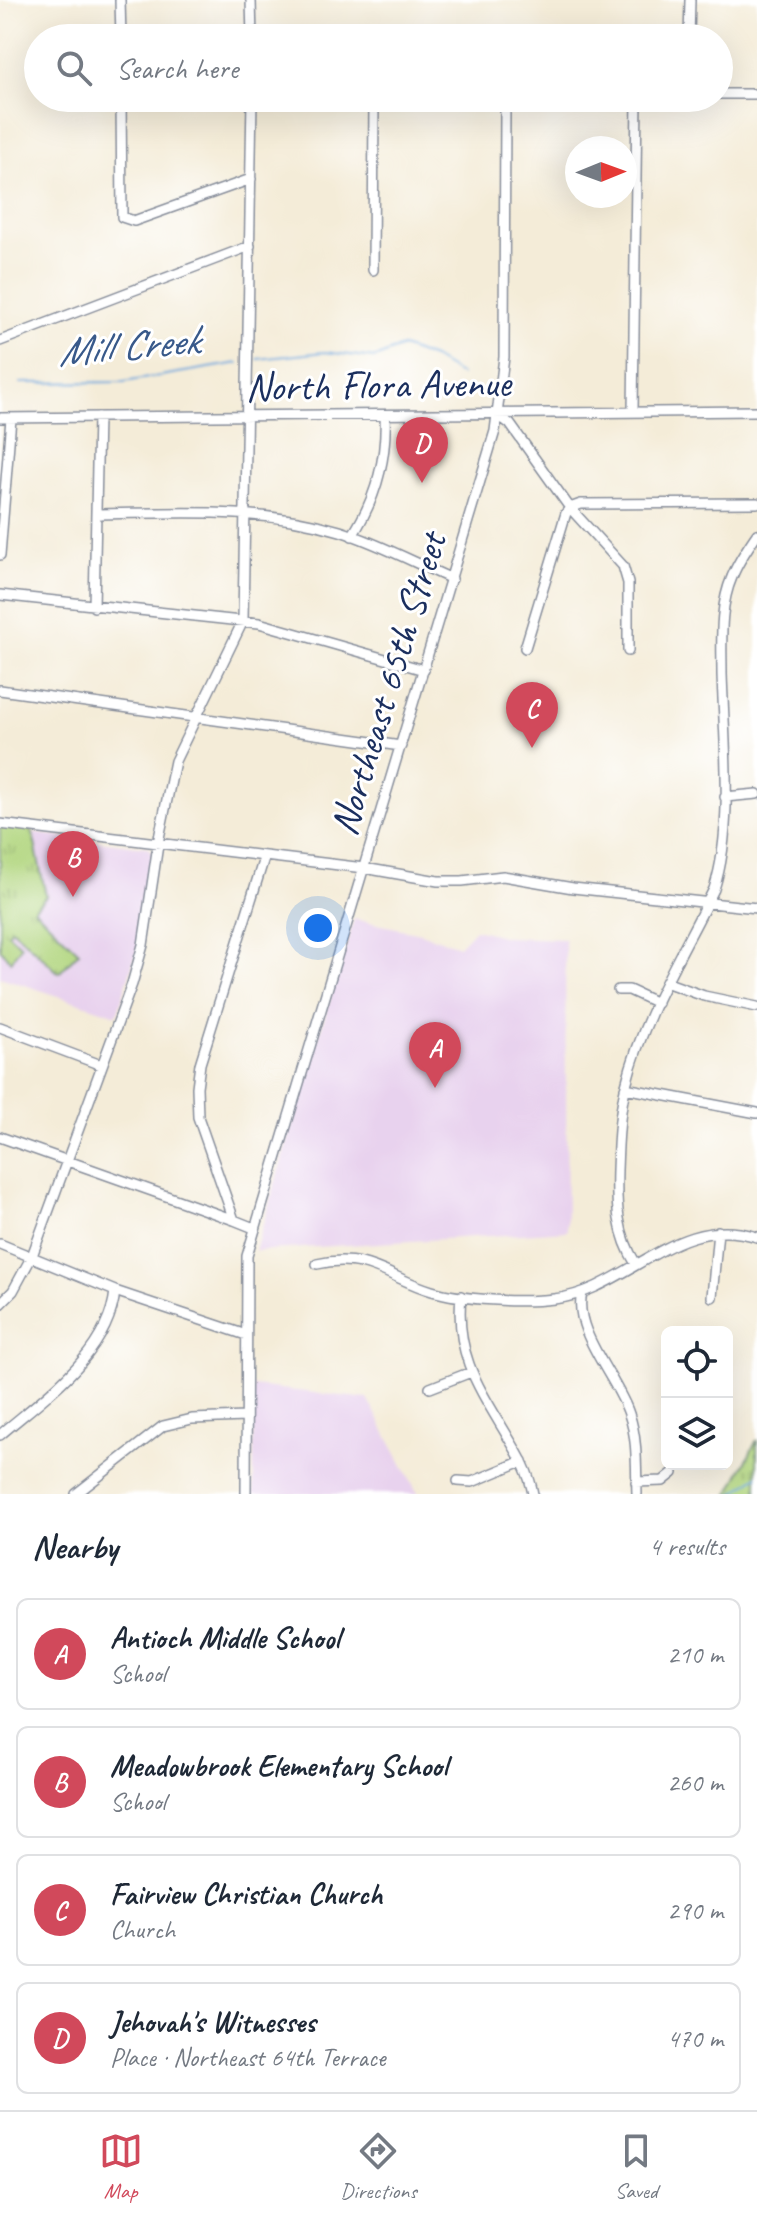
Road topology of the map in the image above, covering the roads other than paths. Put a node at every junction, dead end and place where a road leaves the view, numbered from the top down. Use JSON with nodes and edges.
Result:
{"nodes":[{"id":1,"x":120,"y":0,"type":"edge"},
{"id":2,"x":251,"y":0,"type":"edge"},
{"id":3,"x":690,"y":0,"type":"edge"},
{"id":4,"x":121,"y":24,"type":"edge"},
{"id":5,"x":252,"y":24,"type":"edge"},
{"id":6,"x":689,"y":24,"type":"edge"},
{"id":7,"x":733,"y":94,"type":"edge"},
{"id":8,"x":757,"y":94,"type":"edge"},
{"id":9,"x":121,"y":112,"type":"edge"},
{"id":10,"x":252,"y":112,"type":"edge"},
{"id":11,"x":374,"y":112,"type":"edge"},
{"id":12,"x":505,"y":112,"type":"edge"},
{"id":13,"x":637,"y":112,"type":"edge"},
{"id":14,"x":251,"y":179,"type":"junction"},
{"id":15,"x":250,"y":246,"type":"junction"},
{"id":16,"x":373,"y":270,"type":"dead end"},
{"id":17,"x":0,"y":341,"type":"edge"},
{"id":18,"x":757,"y":411,"type":"edge"},
{"id":19,"x":633,"y":412,"type":"junction"},
{"id":20,"x":497,"y":414,"type":"junction"},
{"id":21,"x":385,"y":415,"type":"junction"},
{"id":22,"x":98,"y":417,"type":"junction"},
{"id":23,"x":248,"y":417,"type":"junction"},
{"id":24,"x":0,"y":418,"type":"edge"},
{"id":25,"x":11,"y":418,"type":"junction"},
{"id":26,"x":3,"y":476,"type":"edge"},
{"id":27,"x":757,"y":503,"type":"edge"},
{"id":28,"x":570,"y":508,"type":"junction"},
{"id":29,"x":243,"y":513,"type":"junction"},
{"id":30,"x":97,"y":514,"type":"junction"},
{"id":31,"x":757,"y":534,"type":"edge"},
{"id":32,"x":352,"y":536,"type":"junction"},
{"id":33,"x":0,"y":555,"type":"edge"},
{"id":34,"x":452,"y":579,"type":"junction"},
{"id":35,"x":0,"y":595,"type":"edge"},
{"id":36,"x":94,"y":607,"type":"junction"},
{"id":37,"x":243,"y":621,"type":"junction"},
{"id":38,"x":525,"y":648,"type":"dead end"},
{"id":39,"x":628,"y":651,"type":"dead end"},
{"id":40,"x":424,"y":670,"type":"junction"},
{"id":41,"x":0,"y":690,"type":"edge"},
{"id":42,"x":196,"y":718,"type":"junction"},
{"id":43,"x":401,"y":746,"type":"junction"},
{"id":44,"x":757,"y":794,"type":"edge"},
{"id":45,"x":725,"y":797,"type":"junction"},
{"id":46,"x":0,"y":824,"type":"edge"},
{"id":47,"x":158,"y":843,"type":"junction"},
{"id":48,"x":264,"y":858,"type":"junction"},
{"id":49,"x":364,"y":868,"type":"junction"},
{"id":50,"x":708,"y":902,"type":"junction"},
{"id":51,"x":757,"y":908,"type":"edge"},
{"id":52,"x":668,"y":983,"type":"junction"},
{"id":53,"x":618,"y":990,"type":"dead end"},
{"id":54,"x":657,"y":1003,"type":"junction"},
{"id":55,"x":757,"y":1007,"type":"edge"},
{"id":56,"x":0,"y":1027,"type":"edge"},
{"id":57,"x":101,"y":1065,"type":"junction"},
{"id":58,"x":625,"y":1088,"type":"junction"},
{"id":59,"x":757,"y":1113,"type":"edge"},
{"id":60,"x":0,"y":1137,"type":"edge"},
{"id":61,"x":65,"y":1161,"type":"junction"},
{"id":62,"x":234,"y":1220,"type":"junction"},
{"id":63,"x":254,"y":1228,"type":"junction"},
{"id":64,"x":718,"y":1231,"type":"junction"},
{"id":65,"x":757,"y":1237,"type":"edge"},
{"id":66,"x":0,"y":1244,"type":"edge"},
{"id":67,"x":32,"y":1256,"type":"junction"},
{"id":68,"x":317,"y":1264,"type":"dead end"},
{"id":69,"x":636,"y":1264,"type":"junction"},
{"id":70,"x":115,"y":1291,"type":"junction"},
{"id":71,"x":582,"y":1293,"type":"junction"},
{"id":72,"x":461,"y":1296,"type":"junction"},
{"id":73,"x":712,"y":1297,"type":"dead end"},
{"id":74,"x":0,"y":1304,"type":"edge"},
{"id":75,"x":246,"y":1335,"type":"junction"},
{"id":76,"x":471,"y":1372,"type":"junction"},
{"id":77,"x":430,"y":1388,"type":"dead end"},
{"id":78,"x":245,"y":1417,"type":"junction"},
{"id":79,"x":0,"y":1435,"type":"edge"},
{"id":80,"x":522,"y":1461,"type":"junction"},
{"id":81,"x":673,"y":1473,"type":"dead end"},
{"id":82,"x":458,"y":1481,"type":"dead end"},
{"id":83,"x":636,"y":1482,"type":"junction"},
{"id":84,"x":245,"y":1490,"type":"edge"},
{"id":85,"x":76,"y":1494,"type":"edge"},
{"id":86,"x":533,"y":1494,"type":"edge"},
{"id":87,"x":637,"y":1494,"type":"edge"}],
"edges":[{"from":1,"to":4,"type":"street"},
{"from":2,"to":5,"type":"street"},
{"from":3,"to":6,"type":"street"},
{"from":7,"to":8,"type":"street"},
{"from":9,"to":14,"type":"street"},
{"from":10,"to":14,"type":"street"},
{"from":11,"to":16,"type":"street"},
{"from":12,"to":20,"type":"street","name":"Northeast 65th Street"},
{"from":13,"to":19,"type":"street"},
{"from":14,"to":15,"type":"street"},
{"from":15,"to":17,"type":"street"},
{"from":15,"to":23,"type":"street"},
{"from":18,"to":19,"type":"street","name":"North Flora Avenue"},
{"from":19,"to":20,"type":"street","name":"North Flora Avenue"},
{"from":20,"to":21,"type":"street","name":"North Flora Avenue"},
{"from":20,"to":28,"type":"street"},
{"from":20,"to":34,"type":"street","name":"Northeast 65th Street"},
{"from":21,"to":23,"type":"street","name":"North Flora Avenue"},
{"from":21,"to":32,"type":"street"},
{"from":22,"to":23,"type":"street","name":"North Flora Avenue"},
{"from":22,"to":25,"type":"street","name":"North Flora Avenue"},
{"from":22,"to":30,"type":"street"},
{"from":23,"to":29,"type":"street"},
{"from":24,"to":25,"type":"street","name":"North Flora Avenue"},
{"from":25,"to":26,"type":"street"},
{"from":26,"to":33,"type":"street"},
{"from":27,"to":28,"type":"street"},
{"from":28,"to":38,"type":"street"},
{"from":28,"to":39,"type":"street"},
{"from":29,"to":30,"type":"street"},
{"from":29,"to":32,"type":"street"},
{"from":29,"to":37,"type":"street"},
{"from":30,"to":36,"type":"street"},
{"from":31,"to":45,"type":"street"},
{"from":32,"to":34,"type":"street"},
{"from":34,"to":40,"type":"street","name":"Northeast 65th Street"},
{"from":35,"to":36,"type":"street"},
{"from":36,"to":37,"type":"street"},
{"from":37,"to":40,"type":"street"},
{"from":37,"to":42,"type":"street"},
{"from":40,"to":43,"type":"street","name":"Northeast 65th Street"},
{"from":41,"to":42,"type":"street"},
{"from":42,"to":43,"type":"street"},
{"from":42,"to":47,"type":"street"},
{"from":43,"to":49,"type":"street","name":"Northeast 65th Street"},
{"from":44,"to":45,"type":"street"},
{"from":45,"to":50,"type":"street"},
{"from":46,"to":47,"type":"street"},
{"from":47,"to":48,"type":"street"},
{"from":47,"to":57,"type":"street"},
{"from":48,"to":49,"type":"street"},
{"from":48,"to":62,"type":"street"},
{"from":49,"to":50,"type":"street"},
{"from":49,"to":63,"type":"street","name":"Northeast 65th Street"},
{"from":50,"to":51,"type":"street"},
{"from":50,"to":52,"type":"street"},
{"from":52,"to":54,"type":"street"},
{"from":52,"to":55,"type":"street"},
{"from":53,"to":54,"type":"street"},
{"from":54,"to":58,"type":"street"},
{"from":56,"to":57,"type":"street"},
{"from":57,"to":61,"type":"street"},
{"from":58,"to":59,"type":"street"},
{"from":58,"to":69,"type":"street"},
{"from":60,"to":61,"type":"street"},
{"from":61,"to":62,"type":"street"},
{"from":61,"to":67,"type":"street"},
{"from":62,"to":63,"type":"street"},
{"from":63,"to":75,"type":"street","name":"Northeast 65th Street"},
{"from":64,"to":65,"type":"street"},
{"from":64,"to":69,"type":"street"},
{"from":64,"to":73,"type":"street"},
{"from":66,"to":67,"type":"street"},
{"from":67,"to":70,"type":"street"},
{"from":67,"to":74,"type":"street"},
{"from":68,"to":72,"type":"street"},
{"from":69,"to":71,"type":"street"},
{"from":70,"to":75,"type":"street"},
{"from":70,"to":79,"type":"street"},
{"from":71,"to":72,"type":"street"},
{"from":71,"to":83,"type":"street"},
{"from":72,"to":76,"type":"street"},
{"from":75,"to":78,"type":"street","name":"Northeast 65th Street"},
{"from":76,"to":77,"type":"street"},
{"from":76,"to":80,"type":"street"},
{"from":78,"to":84,"type":"street","name":"Northeast 65th Street"},
{"from":78,"to":85,"type":"street"},
{"from":80,"to":82,"type":"street"},
{"from":80,"to":86,"type":"street"},
{"from":81,"to":83,"type":"street"},
{"from":83,"to":87,"type":"street"}]}
